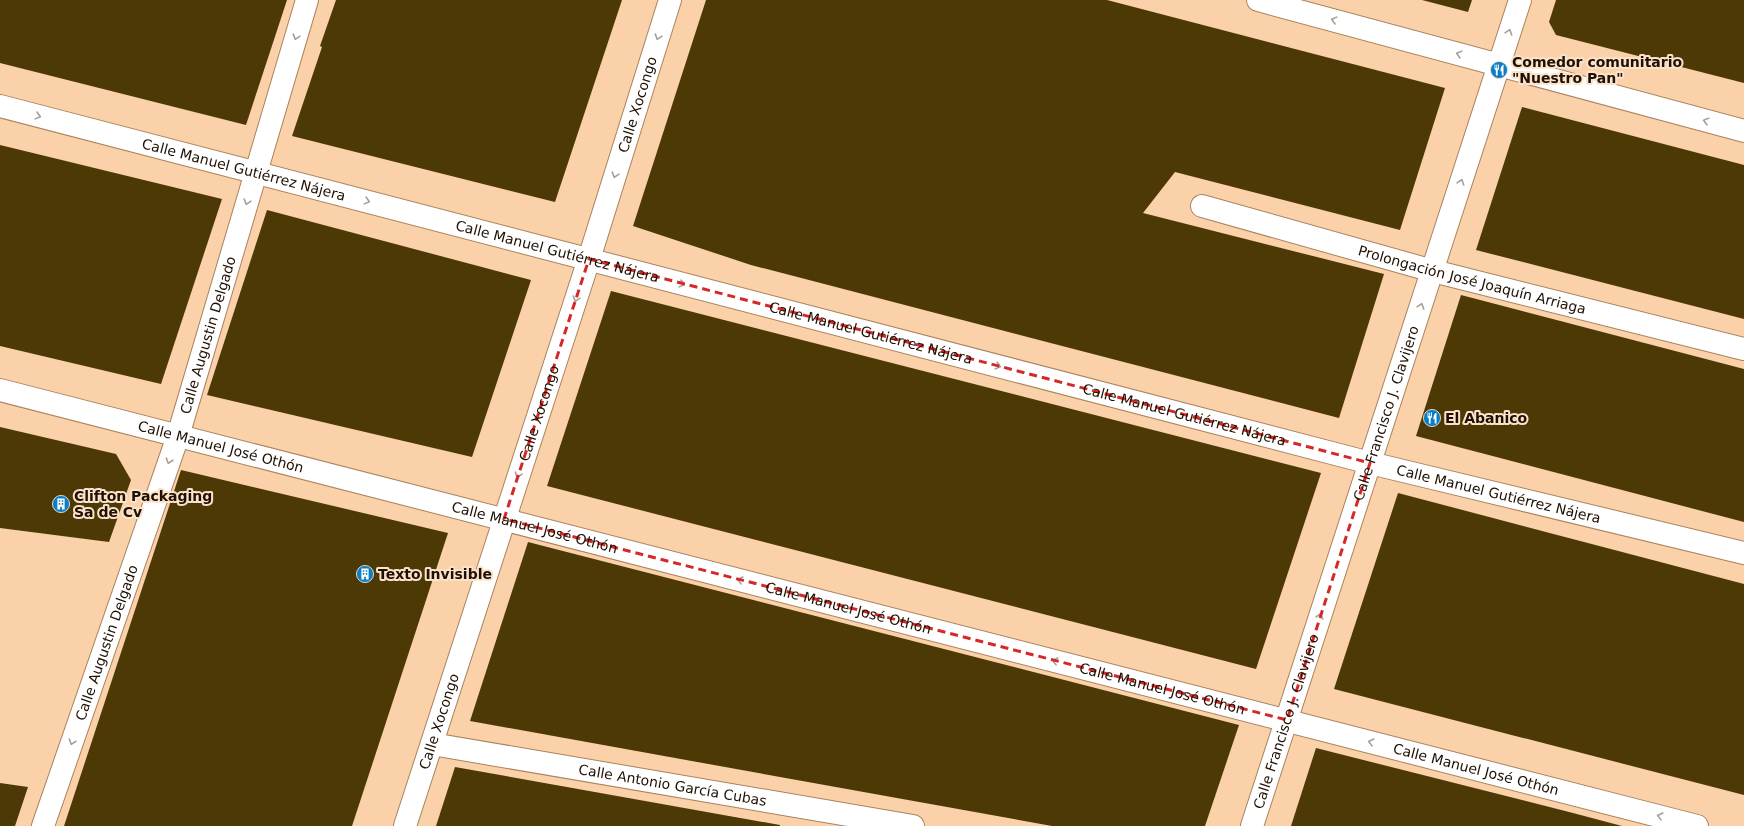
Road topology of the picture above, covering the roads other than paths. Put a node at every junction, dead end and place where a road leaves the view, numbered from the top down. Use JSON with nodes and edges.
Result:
{"nodes":[{"id":1,"x":307,"y":0,"type":"edge"},
{"id":2,"x":670,"y":0,"type":"edge"},
{"id":3,"x":1258,"y":0,"type":"edge"},
{"id":4,"x":1520,"y":0,"type":"edge"},
{"id":5,"x":1499,"y":64,"type":"junction"},
{"id":6,"x":0,"y":106,"type":"edge"},
{"id":7,"x":1744,"y":131,"type":"edge"},
{"id":8,"x":256,"y":172,"type":"junction"},
{"id":9,"x":1202,"y":206,"type":"dead end"},
{"id":10,"x":589,"y":259,"type":"junction"},
{"id":11,"x":1433,"y":271,"type":"junction"},
{"id":12,"x":1744,"y":349,"type":"edge"},
{"id":13,"x":0,"y":390,"type":"edge"},
{"id":14,"x":178,"y":436,"type":"junction"},
{"id":15,"x":1370,"y":463,"type":"junction"},
{"id":16,"x":504,"y":519,"type":"junction"},
{"id":17,"x":1744,"y":553,"type":"edge"},
{"id":18,"x":1287,"y":720,"type":"junction"},
{"id":19,"x":432,"y":744,"type":"junction"},
{"id":20,"x":43,"y":826,"type":"edge"},
{"id":21,"x":405,"y":826,"type":"edge"},
{"id":22,"x":913,"y":826,"type":"edge"},
{"id":23,"x":1252,"y":826,"type":"edge"},
{"id":24,"x":1698,"y":826,"type":"edge"}],
"edges":[{"from":1,"to":8,"type":"street","name":"Calle Augustin Delgado","one_way":true},
{"from":2,"to":10,"type":"street","name":"Calle Xocongo","one_way":true},
{"from":5,"to":3,"type":"street","one_way":true},
{"from":5,"to":4,"type":"street","name":"Calle Francisco J. Clavijero","one_way":true},
{"from":7,"to":5,"type":"street","one_way":true},
{"from":11,"to":5,"type":"street","name":"Calle Francisco J. Clavijero","one_way":true},
{"from":6,"to":8,"type":"street","name":"Calle Manuel Gutiérrez Nájera","one_way":true},
{"from":8,"to":10,"type":"street","name":"Calle Manuel Gutiérrez Nájera","one_way":true},
{"from":8,"to":14,"type":"street","name":"Calle Augustin Delgado","one_way":true},
{"from":9,"to":11,"type":"street","name":"Prolongación José Joaquín Arriaga"},
{"from":10,"to":15,"type":"street","name":"Calle Manuel Gutiérrez Nájera","one_way":true},
{"from":10,"to":16,"type":"street","name":"Calle Xocongo","one_way":true},
{"from":11,"to":12,"type":"street","name":"Prolongación José Joaquín Arriaga"},
{"from":15,"to":11,"type":"street","name":"Calle Francisco J. Clavijero","one_way":true},
{"from":13,"to":14,"type":"street","name":"Calle Manuel José Othón"},
{"from":14,"to":16,"type":"street","name":"Calle Manuel José Othón"},
{"from":14,"to":20,"type":"street","name":"Calle Augustin Delgado","one_way":true},
{"from":15,"to":17,"type":"street","name":"Calle Manuel Gutiérrez Nájera"},
{"from":18,"to":15,"type":"street","name":"Calle Francisco J. Clavijero","one_way":true},
{"from":18,"to":16,"type":"street","name":"Calle Manuel José Othón","one_way":true},
{"from":16,"to":19,"type":"street","name":"Calle Xocongo"},
{"from":18,"to":23,"type":"street","name":"Calle Francisco J. Clavijero"},
{"from":24,"to":18,"type":"street","name":"Calle Manuel José Othón","one_way":true},
{"from":19,"to":21,"type":"street","name":"Calle Xocongo"},
{"from":19,"to":22,"type":"street","name":"Calle Antonio García Cubas"}]}
